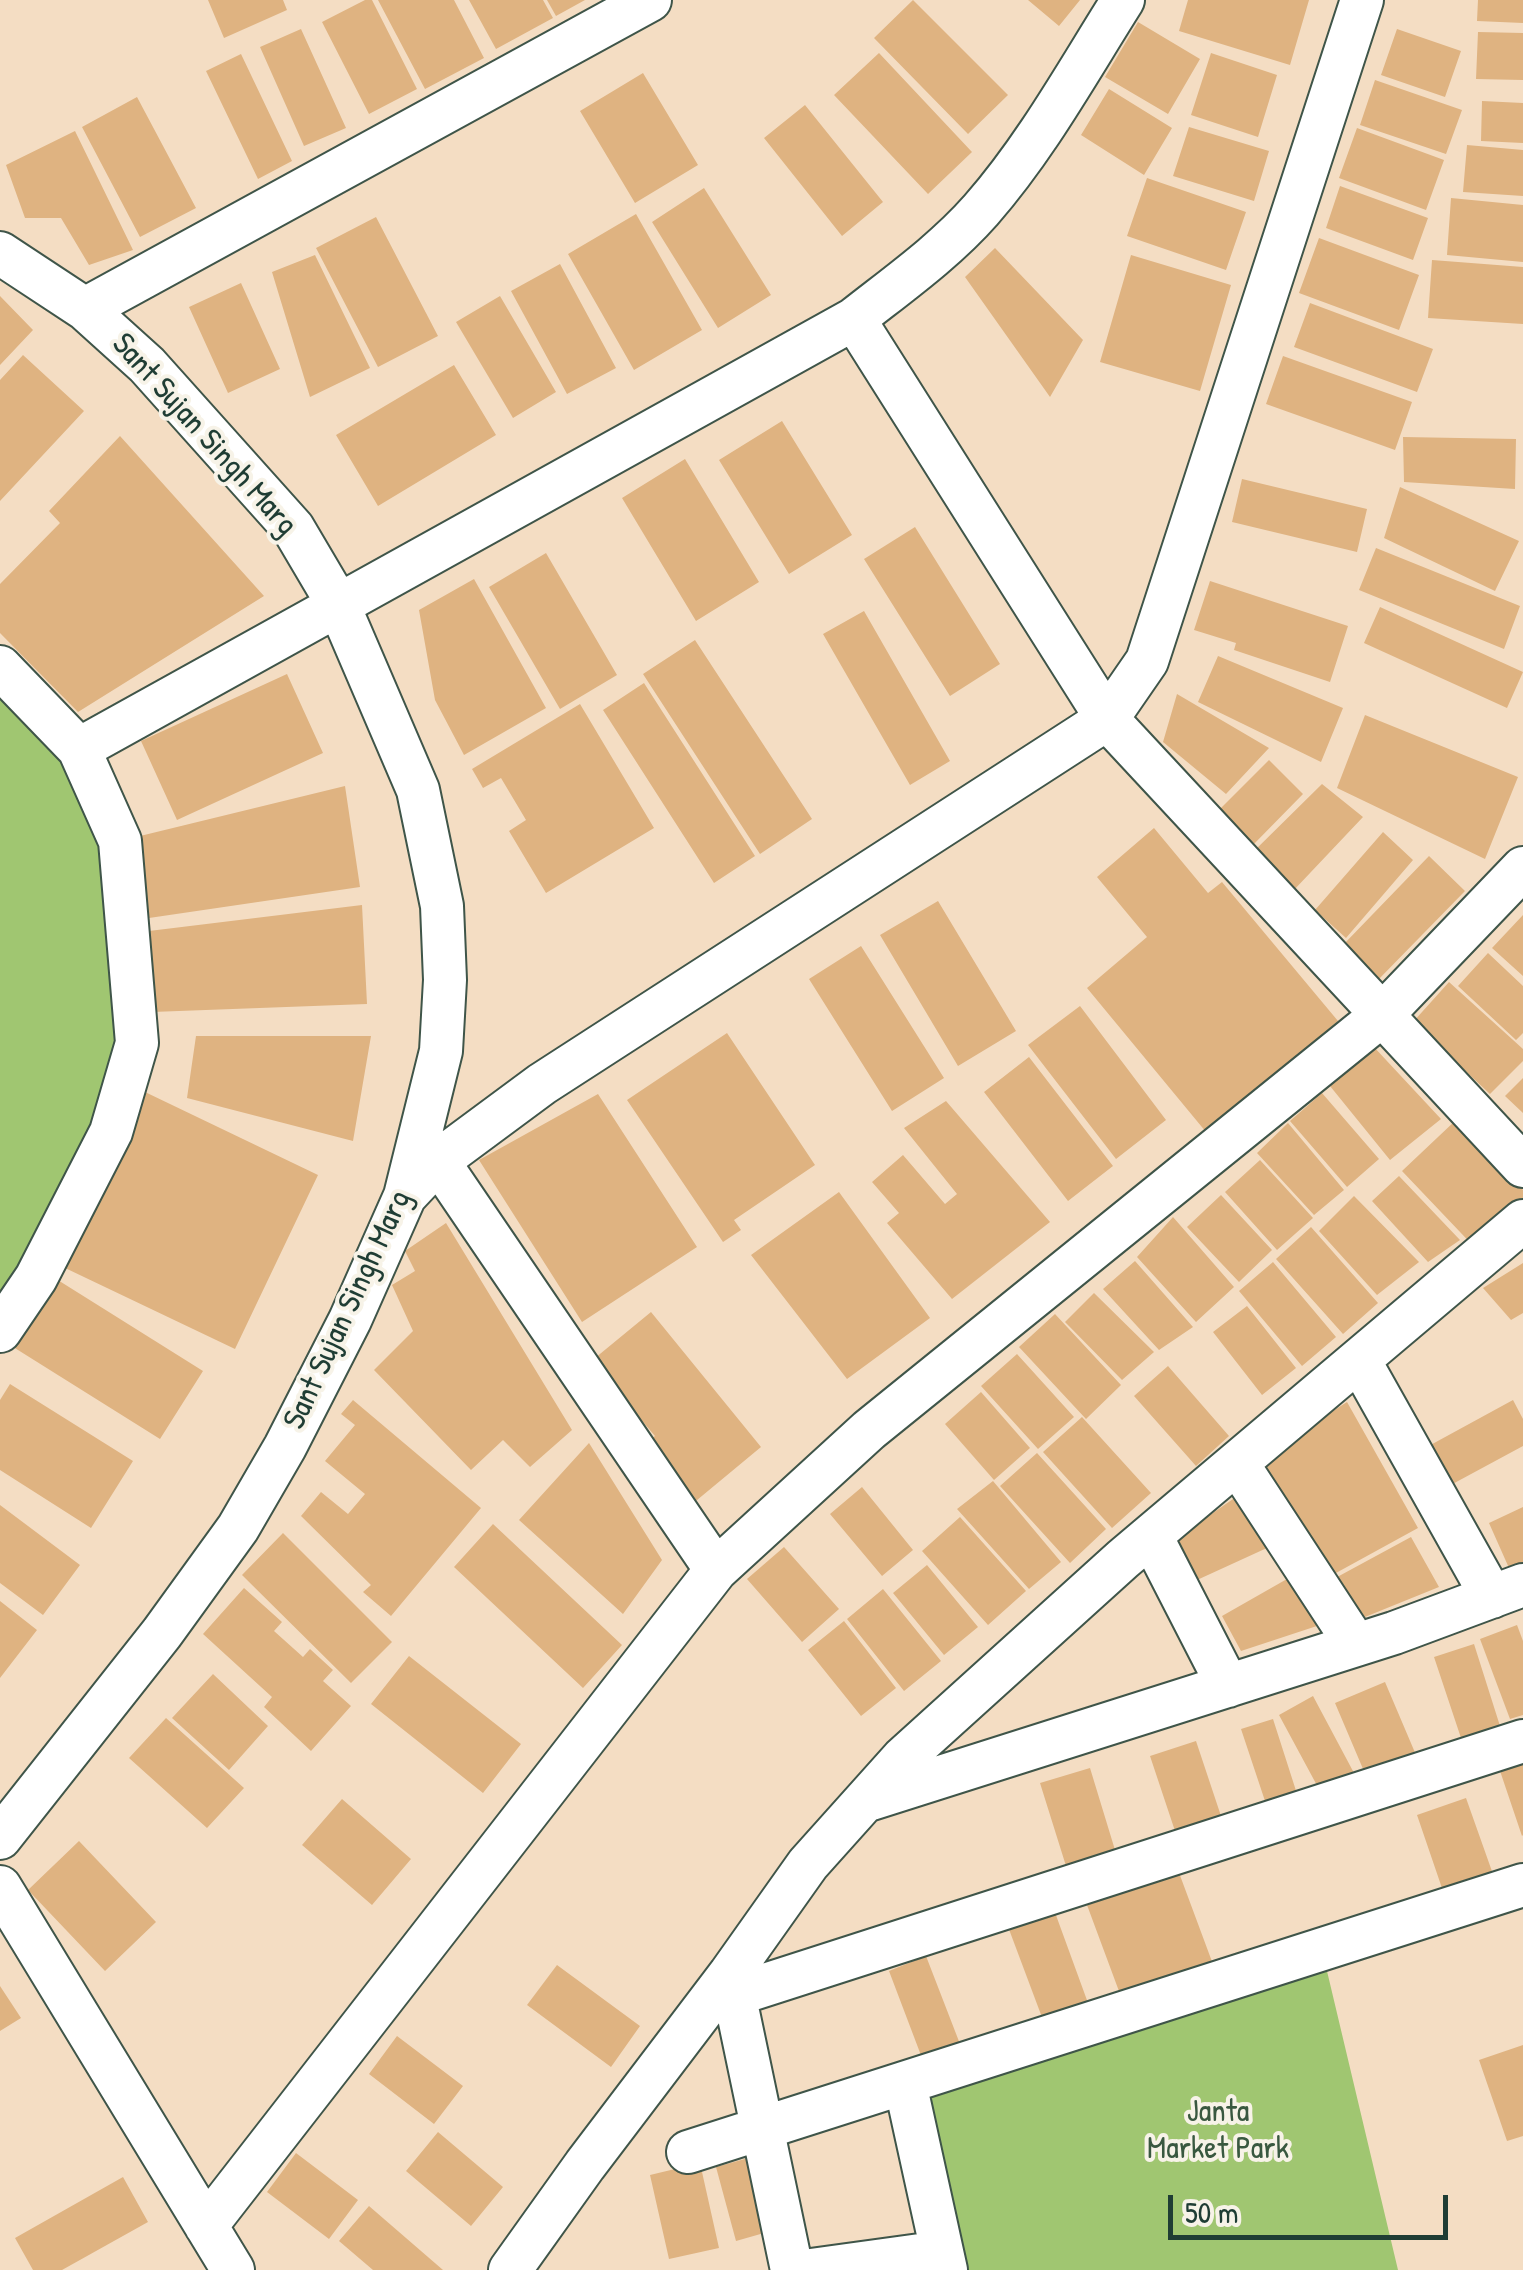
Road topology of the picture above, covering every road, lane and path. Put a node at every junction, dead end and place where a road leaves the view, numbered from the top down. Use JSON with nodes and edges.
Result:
{"nodes":[{"id":1,"x":650,"y":0,"type":"edge"},
{"id":2,"x":1123,"y":0,"type":"edge"},
{"id":3,"x":1362,"y":0,"type":"edge"},
{"id":4,"x":0,"y":253,"type":"edge"},
{"id":5,"x":86,"y":309,"type":"junction"},
{"id":6,"x":854,"y":320,"type":"junction"},
{"id":7,"x":338,"y":606,"type":"junction"},
{"id":8,"x":0,"y":667,"type":"edge"},
{"id":9,"x":1107,"y":719,"type":"junction"},
{"id":10,"x":79,"y":749,"type":"junction"},
{"id":11,"x":1523,"y":868,"type":"edge"},
{"id":12,"x":1382,"y":1014,"type":"junction"},
{"id":13,"x":438,"y":1162,"type":"junction"},
{"id":14,"x":1523,"y":1166,"type":"edge"},
{"id":15,"x":405,"y":1196,"type":"junction"},
{"id":16,"x":1523,"y":1221,"type":"edge"},
{"id":17,"x":0,"y":1331,"type":"edge"},
{"id":18,"x":1359,"y":1360,"type":"junction"},
{"id":19,"x":1237,"y":1463,"type":"junction"},
{"id":20,"x":1151,"y":1536,"type":"junction"},
{"id":21,"x":716,"y":1570,"type":"junction"},
{"id":22,"x":1507,"y":1591,"type":"edge"},
{"id":23,"x":1356,"y":1645,"type":"junction"},
{"id":24,"x":1228,"y":1686,"type":"junction"},
{"id":25,"x":1523,"y":1741,"type":"edge"},
{"id":26,"x":866,"y":1800,"type":"junction"},
{"id":27,"x":0,"y":1838,"type":"edge"},
{"id":28,"x":1523,"y":1885,"type":"edge"},
{"id":29,"x":0,"y":1888,"type":"edge"},
{"id":30,"x":732,"y":1985,"type":"junction"},
{"id":31,"x":905,"y":2083,"type":"junction"},
{"id":32,"x":763,"y":2128,"type":"junction"},
{"id":33,"x":688,"y":2152,"type":"dead end"},
{"id":34,"x":206,"y":2226,"type":"junction"},
{"id":35,"x":944,"y":2261,"type":"edge"},
{"id":36,"x":233,"y":2270,"type":"edge"},
{"id":37,"x":510,"y":2270,"type":"edge"},
{"id":38,"x":792,"y":2270,"type":"edge"},
{"id":39,"x":810,"y":2270,"type":"edge"}],
"edges":[{"from":1,"to":5,"type":"street"},
{"from":2,"to":6,"type":"street"},
{"from":3,"to":9,"type":"street"},
{"from":4,"to":5,"type":"street","name":"Sant Sujan Singh Marg"},
{"from":5,"to":7,"type":"street","name":"Sant Sujan Singh Marg"},
{"from":6,"to":7,"type":"street"},
{"from":6,"to":9,"type":"street"},
{"from":7,"to":10,"type":"street"},
{"from":7,"to":15,"type":"street","name":"Sant Sujan Singh Marg"},
{"from":8,"to":10,"type":"street"},
{"from":9,"to":12,"type":"street"},
{"from":9,"to":13,"type":"street"},
{"from":10,"to":17,"type":"street"},
{"from":11,"to":12,"type":"street"},
{"from":12,"to":14,"type":"street"},
{"from":12,"to":21,"type":"street"},
{"from":13,"to":15,"type":"street"},
{"from":13,"to":21,"type":"street"},
{"from":15,"to":27,"type":"street","name":"Sant Sujan Singh Marg"},
{"from":16,"to":18,"type":"street"},
{"from":18,"to":19,"type":"street"},
{"from":18,"to":22,"type":"street"},
{"from":19,"to":20,"type":"street"},
{"from":19,"to":23,"type":"street"},
{"from":20,"to":24,"type":"street"},
{"from":20,"to":26,"type":"street"},
{"from":21,"to":34,"type":"street"},
{"from":22,"to":23,"type":"street"},
{"from":23,"to":24,"type":"street"},
{"from":24,"to":26,"type":"street"},
{"from":25,"to":30,"type":"street"},
{"from":26,"to":30,"type":"street"},
{"from":28,"to":31,"type":"street"},
{"from":29,"to":34,"type":"street"},
{"from":30,"to":32,"type":"street"},
{"from":30,"to":37,"type":"street"},
{"from":31,"to":32,"type":"street"},
{"from":31,"to":35,"type":"street"},
{"from":32,"to":33,"type":"street"},
{"from":32,"to":38,"type":"street"},
{"from":34,"to":36,"type":"street"},
{"from":35,"to":39,"type":"street"}]}
